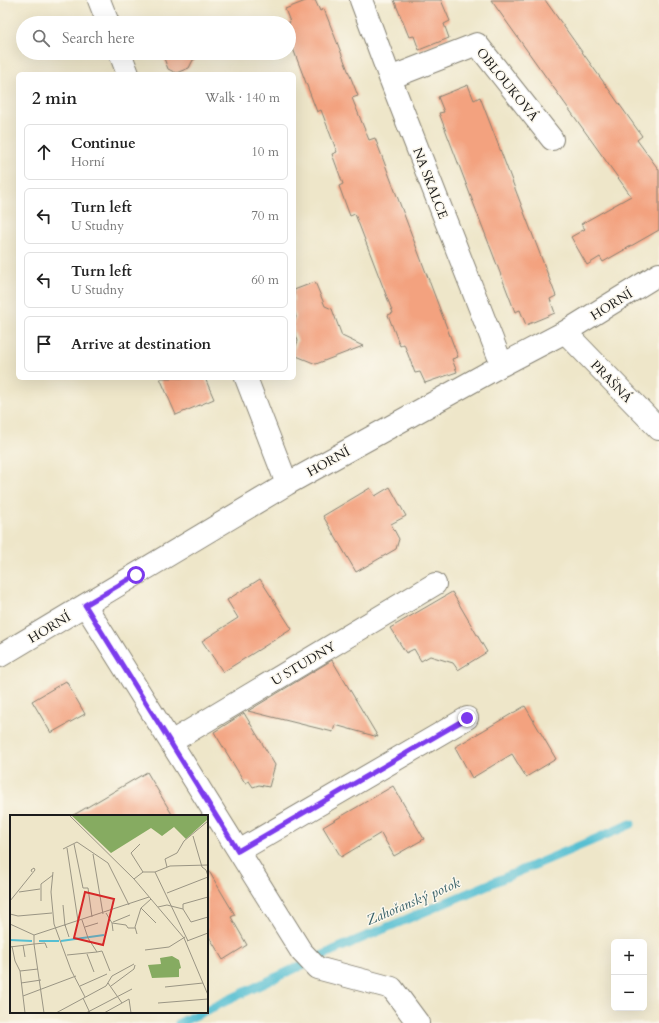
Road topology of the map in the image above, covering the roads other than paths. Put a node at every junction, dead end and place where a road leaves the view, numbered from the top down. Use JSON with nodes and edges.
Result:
{"nodes":[{"id":1,"x":99,"y":0,"type":"edge"},
{"id":2,"x":361,"y":0,"type":"edge"},
{"id":3,"x":105,"y":16,"type":"edge"},
{"id":4,"x":123,"y":60,"type":"edge"},
{"id":5,"x":127,"y":72,"type":"edge"},
{"id":6,"x":390,"y":78,"type":"junction"},
{"id":7,"x":552,"y":139,"type":"dead end"},
{"id":8,"x":659,"y":274,"type":"edge"},
{"id":9,"x":565,"y":332,"type":"junction"},
{"id":10,"x":502,"y":365,"type":"junction"},
{"id":11,"x":247,"y":380,"type":"edge"},
{"id":12,"x":659,"y":429,"type":"edge"},
{"id":13,"x":287,"y":484,"type":"junction"},
{"id":14,"x":435,"y":584,"type":"dead end"},
{"id":15,"x":85,"y":605,"type":"junction"},
{"id":16,"x":0,"y":656,"type":"edge"},
{"id":17,"x":467,"y":718,"type":"dead end"},
{"id":18,"x":171,"y":742,"type":"junction"},
{"id":19,"x":238,"y":851,"type":"junction"},
{"id":20,"x":418,"y":1023,"type":"edge"}],
"edges":[{"from":1,"to":3,"type":"street"},
{"from":2,"to":6,"type":"street","name":"NA SKALCE"},
{"from":4,"to":5,"type":"street"},
{"from":6,"to":7,"type":"street","name":"OBLOUKOVÁ"},
{"from":6,"to":10,"type":"street","name":"NA SKALCE"},
{"from":8,"to":9,"type":"street","name":"HORNÍ"},
{"from":9,"to":10,"type":"street","name":"HORNÍ"},
{"from":9,"to":12,"type":"street","name":"PRAŠNÁ"},
{"from":10,"to":13,"type":"street","name":"HORNÍ"},
{"from":11,"to":13,"type":"street"},
{"from":13,"to":15,"type":"street","name":"HORNÍ"},
{"from":14,"to":18,"type":"street","name":"U STUDNY"},
{"from":15,"to":16,"type":"street","name":"HORNÍ"},
{"from":15,"to":18,"type":"street"},
{"from":17,"to":19,"type":"street"},
{"from":18,"to":19,"type":"street"},
{"from":19,"to":20,"type":"street"}]}
